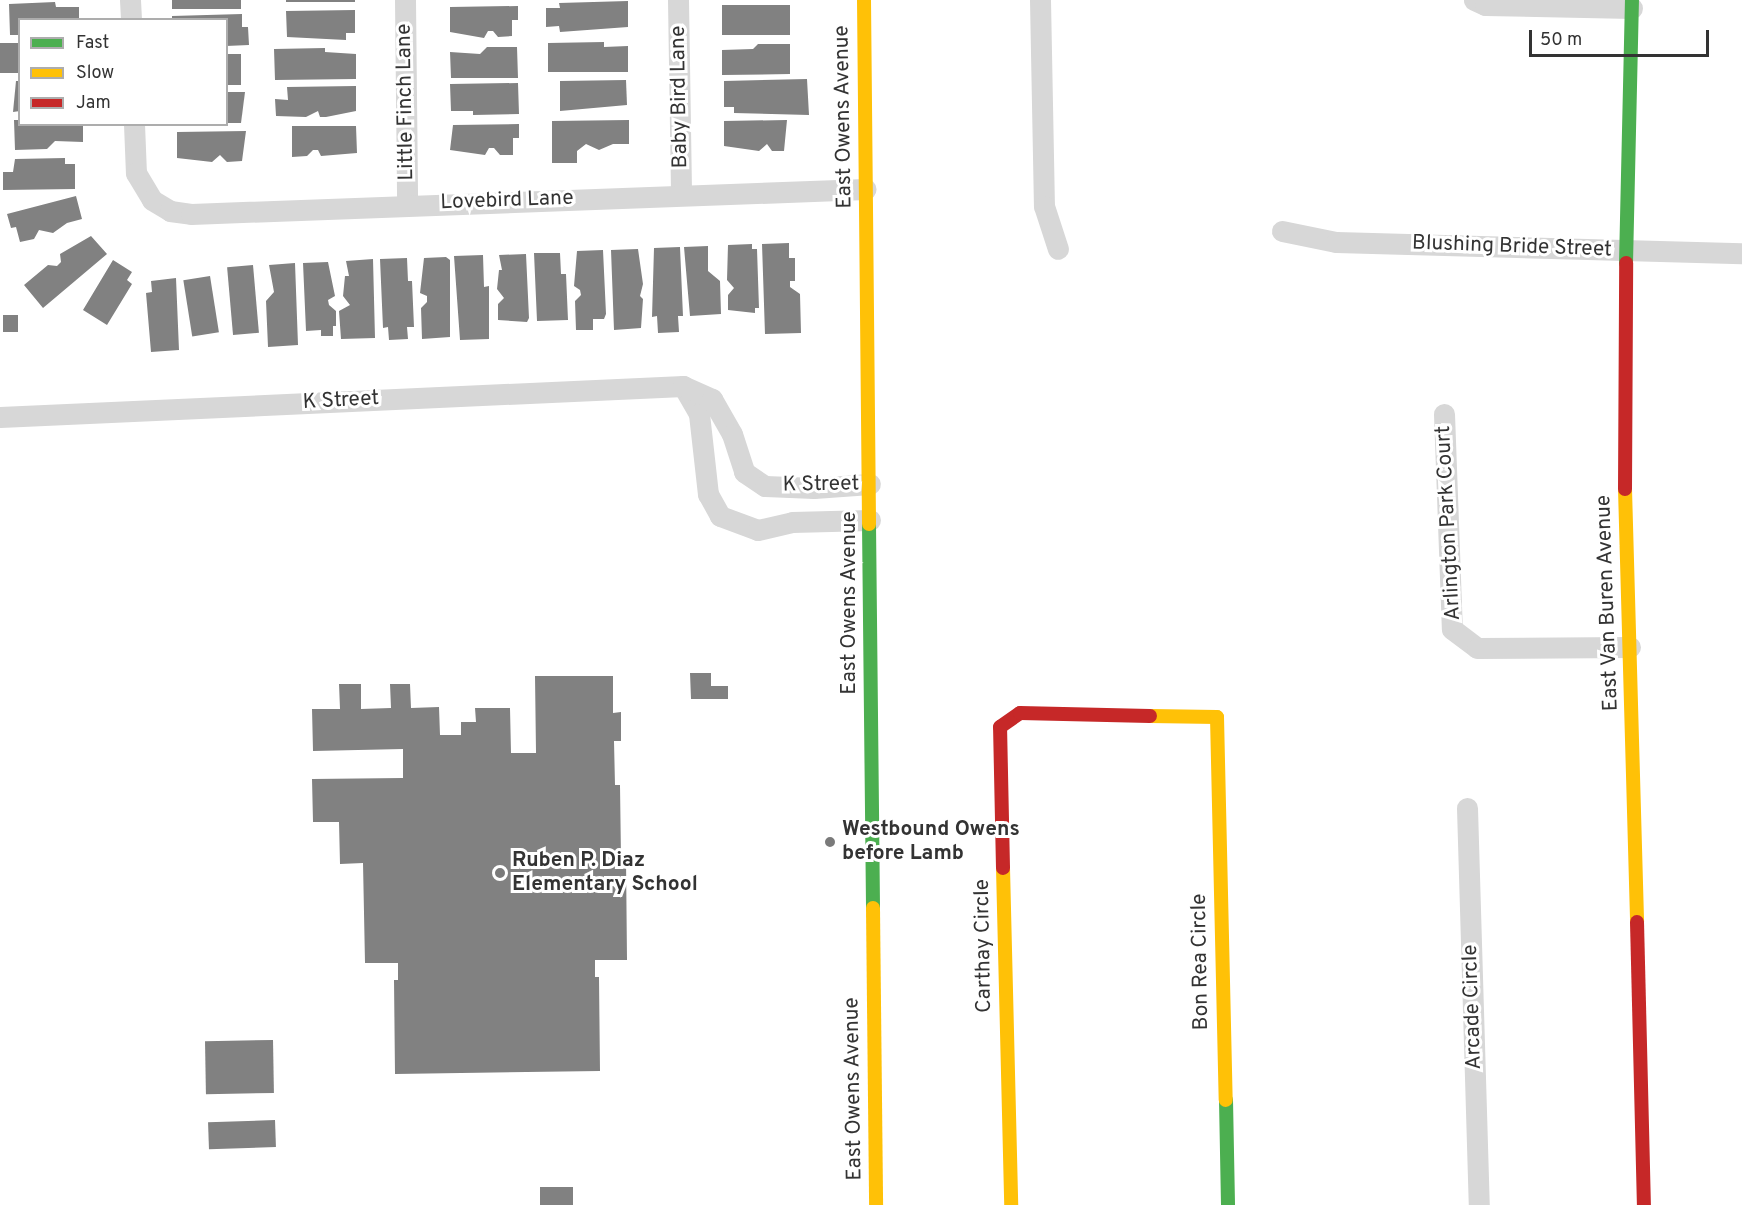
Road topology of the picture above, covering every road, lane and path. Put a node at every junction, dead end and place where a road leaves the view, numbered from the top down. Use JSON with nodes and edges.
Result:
{"nodes":[{"id":1,"x":130,"y":0,"type":"edge"},
{"id":2,"x":405,"y":0,"type":"edge"},
{"id":3,"x":678,"y":0,"type":"edge"},
{"id":4,"x":864,"y":0,"type":"edge"},
{"id":5,"x":1040,"y":0,"type":"edge"},
{"id":6,"x":1474,"y":0,"type":"edge"},
{"id":7,"x":1632,"y":4,"type":"edge"},
{"id":8,"x":131,"y":18,"type":"edge"},
{"id":9,"x":135,"y":126,"type":"edge"},
{"id":10,"x":866,"y":189,"type":"junction"},
{"id":11,"x":681,"y":194,"type":"junction"},
{"id":12,"x":407,"y":205,"type":"junction"},
{"id":13,"x":1282,"y":231,"type":"dead end"},
{"id":14,"x":1058,"y":249,"type":"dead end"},
{"id":15,"x":1626,"y":250,"type":"junction"},
{"id":16,"x":1742,"y":253,"type":"edge"},
{"id":17,"x":683,"y":386,"type":"junction"},
{"id":18,"x":1444,"y":414,"type":"dead end"},
{"id":19,"x":0,"y":417,"type":"edge"},
{"id":20,"x":870,"y":484,"type":"junction"},
{"id":21,"x":870,"y":520,"type":"junction"},
{"id":22,"x":1630,"y":647,"type":"junction"},
{"id":23,"x":1217,"y":717,"type":"joint"},
{"id":24,"x":1467,"y":808,"type":"dead end"},
{"id":25,"x":876,"y":1205,"type":"edge"},
{"id":26,"x":1011,"y":1205,"type":"edge"},
{"id":27,"x":1228,"y":1205,"type":"edge"},
{"id":28,"x":1479,"y":1205,"type":"edge"},
{"id":29,"x":1644,"y":1205,"type":"edge"}],
"edges":[{"from":1,"to":8,"type":"street"},
{"from":2,"to":12,"type":"street","name":"Little Finch Lane"},
{"from":3,"to":11,"type":"street","name":"Baby Bird Lane"},
{"from":4,"to":10,"type":"street","name":"East Owens Avenue"},
{"from":5,"to":14,"type":"street"},
{"from":6,"to":7,"type":"street"},
{"from":7,"to":15,"type":"street","name":"East Van Buren Avenue"},
{"from":9,"to":12,"type":"street","name":"Lovebird Lane"},
{"from":10,"to":11,"type":"street","name":"Lovebird Lane"},
{"from":10,"to":20,"type":"street","name":"East Owens Avenue"},
{"from":11,"to":12,"type":"street","name":"Lovebird Lane"},
{"from":13,"to":15,"type":"street","name":"Blushing Bride Street"},
{"from":15,"to":16,"type":"street","name":"Blushing Bride Street"},
{"from":15,"to":22,"type":"street","name":"East Van Buren Avenue"},
{"from":17,"to":19,"type":"street","name":"K Street"},
{"from":17,"to":20,"type":"street","name":"K Street"},
{"from":17,"to":21,"type":"street","name":"K Street"},
{"from":18,"to":22,"type":"street","name":"Arlington Park Court"},
{"from":20,"to":21,"type":"street","name":"East Owens Avenue"},
{"from":21,"to":25,"type":"street","name":"East Owens Avenue"},
{"from":22,"to":29,"type":"street","name":"East Van Buren Avenue"},
{"from":23,"to":26,"type":"street","name":"Carthay Circle"},
{"from":23,"to":27,"type":"street","name":"Bon Rea Circle"},
{"from":24,"to":28,"type":"street","name":"Arcade Circle"}]}
